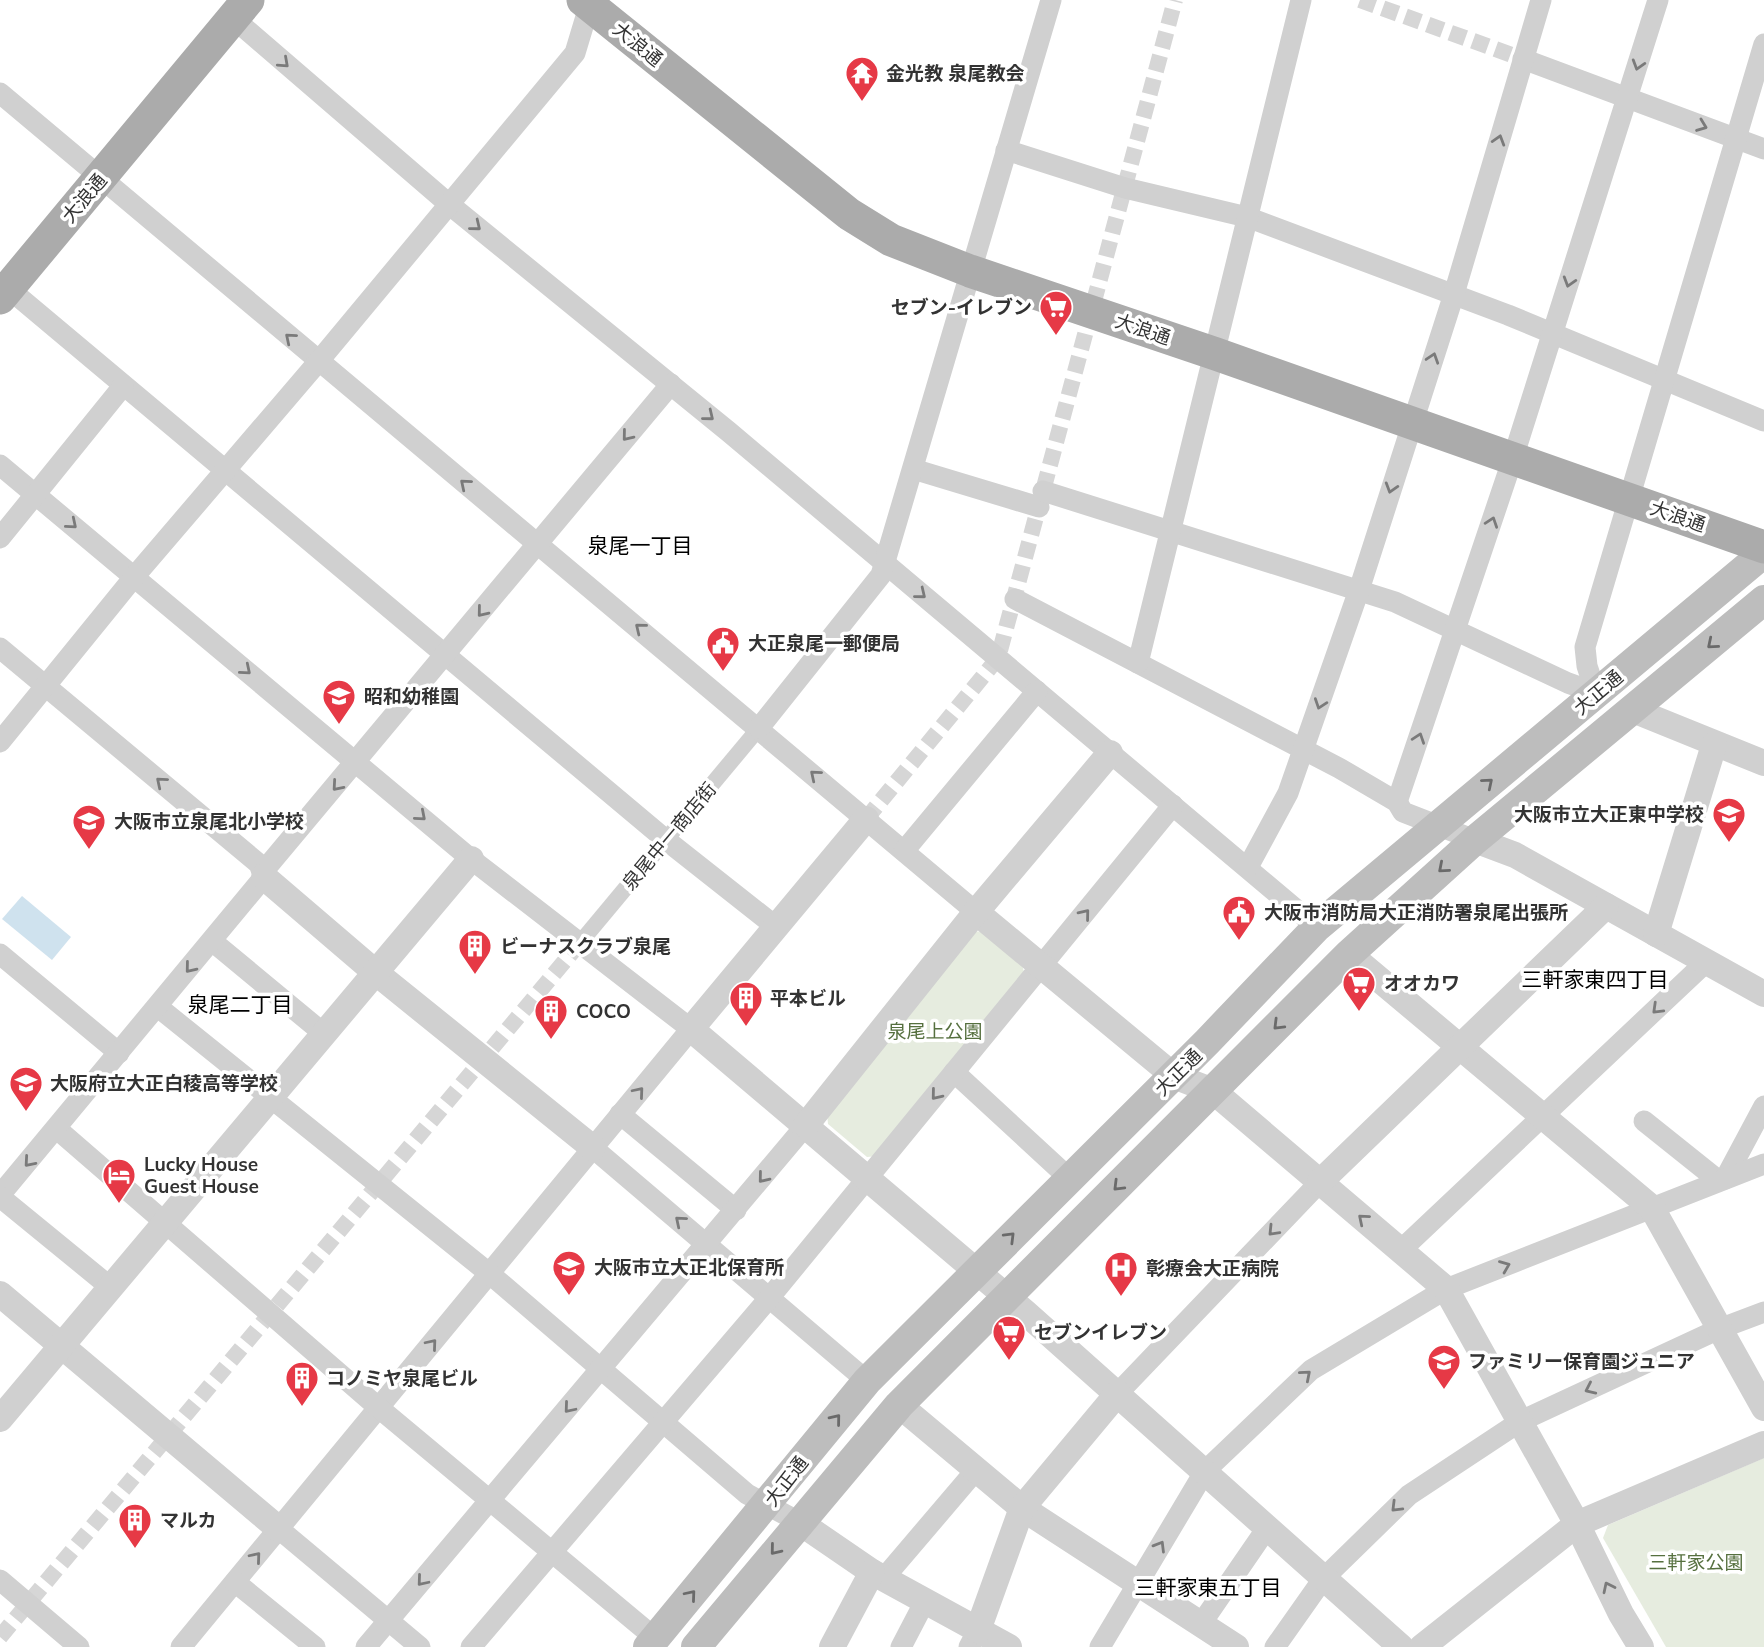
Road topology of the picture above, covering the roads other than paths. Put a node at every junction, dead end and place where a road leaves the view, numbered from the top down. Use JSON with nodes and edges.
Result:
{"nodes":[{"id":1,"x":1051,"y":0,"type":"edge"},
{"id":2,"x":1301,"y":0,"type":"edge"},
{"id":3,"x":1541,"y":0,"type":"edge"},
{"id":4,"x":1658,"y":0,"type":"edge"},
{"id":5,"x":588,"y":2,"type":"edge"},
{"id":6,"x":240,"y":9,"type":"edge"},
{"id":7,"x":1764,"y":44,"type":"edge"},
{"id":8,"x":1523,"y":59,"type":"junction"},
{"id":9,"x":0,"y":93,"type":"edge"},
{"id":10,"x":1628,"y":97,"type":"junction"},
{"id":11,"x":1736,"y":140,"type":"junction"},
{"id":12,"x":1764,"y":149,"type":"edge"},
{"id":13,"x":1006,"y":150,"type":"junction"},
{"id":14,"x":101,"y":178,"type":"junction"},
{"id":15,"x":450,"y":205,"type":"junction"},
{"id":16,"x":1247,"y":217,"type":"junction"},
{"id":17,"x":970,"y":271,"type":"junction"},
{"id":18,"x":4,"y":293,"type":"edge"},
{"id":19,"x":1454,"y":294,"type":"junction"},
{"id":20,"x":1553,"y":333,"type":"junction"},
{"id":21,"x":1216,"y":354,"type":"junction"},
{"id":22,"x":318,"y":362,"type":"junction"},
{"id":23,"x":1664,"y":379,"type":"junction"},
{"id":24,"x":671,"y":384,"type":"junction"},
{"id":25,"x":123,"y":386,"type":"junction"},
{"id":26,"x":1764,"y":421,"type":"edge"},
{"id":27,"x":1411,"y":422,"type":"junction"},
{"id":28,"x":1513,"y":458,"type":"junction"},
{"id":29,"x":0,"y":465,"type":"edge"},
{"id":30,"x":913,"y":469,"type":"junction"},
{"id":31,"x":225,"y":470,"type":"junction"},
{"id":32,"x":36,"y":495,"type":"junction"},
{"id":33,"x":1629,"y":499,"type":"junction"},
{"id":34,"x":1171,"y":530,"type":"junction"},
{"id":35,"x":0,"y":538,"type":"edge"},
{"id":36,"x":538,"y":544,"type":"junction"},
{"id":37,"x":1764,"y":547,"type":"edge"},
{"id":38,"x":1764,"y":553,"type":"edge"},
{"id":39,"x":885,"y":564,"type":"junction"},
{"id":40,"x":134,"y":577,"type":"junction"},
{"id":41,"x":1359,"y":590,"type":"junction"},
{"id":42,"x":1015,"y":599,"type":"dead end"},
{"id":43,"x":1764,"y":600,"type":"edge"},
{"id":44,"x":1456,"y":629,"type":"junction"},
{"id":45,"x":0,"y":648,"type":"edge"},
{"id":46,"x":446,"y":656,"type":"junction"},
{"id":47,"x":1138,"y":663,"type":"junction"},
{"id":48,"x":47,"y":686,"type":"junction"},
{"id":49,"x":1037,"y":691,"type":"junction"},
{"id":50,"x":1597,"y":693,"type":"junction"},
{"id":51,"x":1633,"y":710,"type":"junction"},
{"id":52,"x":759,"y":728,"type":"junction"},
{"id":53,"x":0,"y":742,"type":"edge"},
{"id":54,"x":1714,"y":745,"type":"junction"},
{"id":55,"x":1304,"y":750,"type":"junction"},
{"id":56,"x":1110,"y":753,"type":"junction"},
{"id":57,"x":358,"y":762,"type":"junction"},
{"id":58,"x":1764,"y":763,"type":"edge"},
{"id":59,"x":1396,"y":802,"type":"junction"},
{"id":60,"x":1173,"y":805,"type":"junction"},
{"id":61,"x":866,"y":819,"type":"junction"},
{"id":62,"x":1437,"y":825,"type":"junction"},
{"id":63,"x":666,"y":840,"type":"junction"},
{"id":64,"x":1475,"y":840,"type":"junction"},
{"id":65,"x":904,"y":851,"type":"junction"},
{"id":66,"x":471,"y":859,"type":"junction"},
{"id":67,"x":1248,"y":867,"type":"junction"},
{"id":68,"x":264,"y":877,"type":"junction"},
{"id":69,"x":1605,"y":906,"type":"junction"},
{"id":70,"x":976,"y":912,"type":"junction"},
{"id":71,"x":775,"y":926,"type":"junction"},
{"id":72,"x":1317,"y":927,"type":"junction"},
{"id":73,"x":1656,"y":934,"type":"junction"},
{"id":74,"x":212,"y":941,"type":"junction"},
{"id":75,"x":579,"y":944,"type":"junction"},
{"id":76,"x":0,"y":954,"type":"edge"},
{"id":77,"x":1349,"y":954,"type":"junction"},
{"id":78,"x":1706,"y":962,"type":"junction"},
{"id":79,"x":1042,"y":967,"type":"junction"},
{"id":80,"x":375,"y":972,"type":"junction"},
{"id":81,"x":1764,"y":994,"type":"edge"},
{"id":82,"x":158,"y":1007,"type":"junction"},
{"id":83,"x":691,"y":1029,"type":"junction"},
{"id":84,"x":323,"y":1033,"type":"junction"},
{"id":85,"x":1459,"y":1044,"type":"junction"},
{"id":86,"x":119,"y":1053,"type":"junction"},
{"id":87,"x":954,"y":1072,"type":"junction"},
{"id":88,"x":1174,"y":1076,"type":"junction"},
{"id":89,"x":1213,"y":1091,"type":"junction"},
{"id":90,"x":269,"y":1097,"type":"junction"},
{"id":91,"x":1764,"y":1106,"type":"edge"},
{"id":92,"x":620,"y":1114,"type":"junction"},
{"id":93,"x":1545,"y":1118,"type":"junction"},
{"id":94,"x":1644,"y":1121,"type":"dead end"},
{"id":95,"x":806,"y":1125,"type":"junction"},
{"id":96,"x":57,"y":1129,"type":"junction"},
{"id":97,"x":593,"y":1148,"type":"junction"},
{"id":98,"x":1764,"y":1164,"type":"edge"},
{"id":99,"x":868,"y":1178,"type":"junction"},
{"id":100,"x":1070,"y":1179,"type":"junction"},
{"id":101,"x":1722,"y":1180,"type":"junction"},
{"id":102,"x":1320,"y":1182,"type":"junction"},
{"id":103,"x":0,"y":1196,"type":"edge"},
{"id":104,"x":1652,"y":1208,"type":"junction"},
{"id":105,"x":736,"y":1210,"type":"junction"},
{"id":106,"x":165,"y":1222,"type":"junction"},
{"id":107,"x":708,"y":1245,"type":"junction"},
{"id":108,"x":1401,"y":1250,"type":"junction"},
{"id":109,"x":976,"y":1270,"type":"junction"},
{"id":110,"x":490,"y":1275,"type":"junction"},
{"id":111,"x":109,"y":1286,"type":"junction"},
{"id":112,"x":1446,"y":1289,"type":"junction"},
{"id":113,"x":0,"y":1294,"type":"edge"},
{"id":114,"x":769,"y":1297,"type":"junction"},
{"id":115,"x":1007,"y":1297,"type":"junction"},
{"id":116,"x":1764,"y":1312,"type":"edge"},
{"id":117,"x":1719,"y":1329,"type":"junction"},
{"id":118,"x":60,"y":1346,"type":"junction"},
{"id":119,"x":601,"y":1370,"type":"junction"},
{"id":120,"x":867,"y":1381,"type":"junction"},
{"id":121,"x":1118,"y":1393,"type":"junction"},
{"id":122,"x":899,"y":1405,"type":"junction"},
{"id":123,"x":379,"y":1408,"type":"junction"},
{"id":124,"x":1764,"y":1408,"type":"edge"},
{"id":125,"x":0,"y":1419,"type":"edge"},
{"id":126,"x":1521,"y":1421,"type":"junction"},
{"id":127,"x":662,"y":1423,"type":"junction"},
{"id":128,"x":1764,"y":1444,"type":"edge"},
{"id":129,"x":976,"y":1470,"type":"junction"},
{"id":130,"x":1205,"y":1471,"type":"junction"},
{"id":131,"x":490,"y":1501,"type":"junction"},
{"id":132,"x":768,"y":1505,"type":"junction"},
{"id":133,"x":1022,"y":1508,"type":"junction"},
{"id":134,"x":799,"y":1522,"type":"junction"},
{"id":135,"x":1577,"y":1524,"type":"junction"},
{"id":136,"x":1267,"y":1528,"type":"junction"},
{"id":137,"x":279,"y":1529,"type":"junction"},
{"id":138,"x":551,"y":1552,"type":"junction"},
{"id":139,"x":878,"y":1575,"type":"junction"},
{"id":140,"x":1324,"y":1579,"type":"junction"},
{"id":141,"x":0,"y":1580,"type":"edge"},
{"id":142,"x":235,"y":1582,"type":"junction"},
{"id":143,"x":1138,"y":1582,"type":"junction"},
{"id":144,"x":925,"y":1601,"type":"junction"},
{"id":145,"x":388,"y":1621,"type":"junction"},
{"id":146,"x":1201,"y":1624,"type":"junction"},
{"id":147,"x":974,"y":1638,"type":"edge"},
{"id":148,"x":651,"y":1642,"type":"edge"},
{"id":149,"x":79,"y":1647,"type":"edge"},
{"id":150,"x":181,"y":1647,"type":"edge"},
{"id":151,"x":315,"y":1647,"type":"edge"},
{"id":152,"x":366,"y":1647,"type":"edge"},
{"id":153,"x":420,"y":1647,"type":"edge"},
{"id":154,"x":471,"y":1647,"type":"edge"},
{"id":155,"x":696,"y":1647,"type":"edge"},
{"id":156,"x":832,"y":1647,"type":"edge"},
{"id":157,"x":901,"y":1647,"type":"edge"},
{"id":158,"x":1009,"y":1647,"type":"edge"},
{"id":159,"x":1100,"y":1647,"type":"edge"},
{"id":160,"x":1236,"y":1647,"type":"edge"},
{"id":161,"x":1275,"y":1647,"type":"edge"},
{"id":162,"x":1401,"y":1647,"type":"edge"},
{"id":163,"x":1422,"y":1647,"type":"edge"},
{"id":164,"x":1641,"y":1647,"type":"edge"}],
"edges":[{"from":1,"to":13,"type":"street"},
{"from":2,"to":16,"type":"street"},
{"from":3,"to":8,"type":"street"},
{"from":4,"to":10,"type":"street","one_way":true},
{"from":5,"to":15,"type":"street"},
{"from":5,"to":17,"type":"main road","name":"大浪通"},
{"from":6,"to":14,"type":"main road","name":"大浪通"},
{"from":6,"to":15,"type":"street","one_way":true},
{"from":7,"to":11,"type":"street"},
{"from":8,"to":10,"type":"street"},
{"from":19,"to":8,"type":"street","one_way":true},
{"from":9,"to":14,"type":"street"},
{"from":10,"to":11,"type":"street","one_way":true},
{"from":10,"to":20,"type":"street","one_way":true},
{"from":11,"to":12,"type":"street"},
{"from":11,"to":23,"type":"street"},
{"from":13,"to":16,"type":"street"},
{"from":13,"to":17,"type":"street"},
{"from":14,"to":18,"type":"main road","name":"大浪通"},
{"from":22,"to":14,"type":"street","one_way":true},
{"from":15,"to":22,"type":"street"},
{"from":15,"to":24,"type":"street","one_way":true},
{"from":16,"to":19,"type":"street"},
{"from":16,"to":21,"type":"street"},
{"from":17,"to":21,"type":"main road","name":"大浪通"},
{"from":17,"to":30,"type":"street"},
{"from":18,"to":25,"type":"street"},
{"from":19,"to":20,"type":"street"},
{"from":27,"to":19,"type":"street","one_way":true},
{"from":20,"to":23,"type":"street"},
{"from":20,"to":28,"type":"street"},
{"from":21,"to":27,"type":"main road","name":"大浪通"},
{"from":21,"to":34,"type":"street"},
{"from":22,"to":31,"type":"street"},
{"from":36,"to":22,"type":"street","one_way":true},
{"from":23,"to":26,"type":"street"},
{"from":23,"to":33,"type":"street"},
{"from":24,"to":36,"type":"street","one_way":true},
{"from":24,"to":39,"type":"street","one_way":true},
{"from":25,"to":31,"type":"street"},
{"from":25,"to":32,"type":"street"},
{"from":27,"to":28,"type":"main road","name":"大浪通"},
{"from":27,"to":41,"type":"street","one_way":true},
{"from":28,"to":33,"type":"main road","name":"大浪通"},
{"from":44,"to":28,"type":"street","one_way":true},
{"from":29,"to":32,"type":"street"},
{"from":30,"to":34,"type":"street"},
{"from":30,"to":39,"type":"street"},
{"from":31,"to":40,"type":"street"},
{"from":31,"to":46,"type":"street"},
{"from":32,"to":35,"type":"street"},
{"from":32,"to":40,"type":"street","one_way":true},
{"from":33,"to":37,"type":"main road","name":"大浪通"},
{"from":33,"to":50,"type":"street"},
{"from":34,"to":41,"type":"street"},
{"from":34,"to":47,"type":"street"},
{"from":36,"to":46,"type":"street","one_way":true},
{"from":52,"to":36,"type":"street","one_way":true},
{"from":38,"to":50,"type":"main road","name":"大正通"},
{"from":39,"to":49,"type":"street","one_way":true},
{"from":39,"to":52,"type":"street"},
{"from":40,"to":48,"type":"street"},
{"from":40,"to":57,"type":"street","one_way":true},
{"from":41,"to":44,"type":"street"},
{"from":41,"to":55,"type":"street","one_way":true},
{"from":42,"to":47,"type":"street"},
{"from":43,"to":51,"type":"main road","name":"大正通","one_way":true},
{"from":44,"to":50,"type":"street"},
{"from":59,"to":44,"type":"street","one_way":true},
{"from":45,"to":48,"type":"street"},
{"from":46,"to":57,"type":"street"},
{"from":46,"to":63,"type":"street"},
{"from":47,"to":55,"type":"street"},
{"from":48,"to":53,"type":"street"},
{"from":68,"to":48,"type":"street","one_way":true},
{"from":49,"to":56,"type":"street"},
{"from":49,"to":65,"type":"street"},
{"from":62,"to":50,"type":"main road","name":"大正通","one_way":true},
{"from":51,"to":54,"type":"street"},
{"from":51,"to":64,"type":"main road","name":"大正通"},
{"from":61,"to":52,"type":"street","one_way":true},
{"from":52,"to":63,"type":"street","name":"泉尾中一商店街"},
{"from":54,"to":58,"type":"street"},
{"from":54,"to":73,"type":"street"},
{"from":55,"to":59,"type":"street"},
{"from":55,"to":67,"type":"street"},
{"from":56,"to":60,"type":"street"},
{"from":56,"to":70,"type":"street"},
{"from":57,"to":66,"type":"street","one_way":true},
{"from":57,"to":68,"type":"street","one_way":true},
{"from":59,"to":62,"type":"street"},
{"from":60,"to":67,"type":"street"},
{"from":79,"to":60,"type":"street","one_way":true},
{"from":61,"to":65,"type":"street"},
{"from":61,"to":71,"type":"street"},
{"from":62,"to":64,"type":"street"},
{"from":62,"to":72,"type":"main road","name":"大正通"},
{"from":63,"to":71,"type":"street"},
{"from":63,"to":75,"type":"street","name":"泉尾中一商店街"},
{"from":64,"to":69,"type":"street"},
{"from":64,"to":77,"type":"main road","name":"大正通","one_way":true},
{"from":65,"to":70,"type":"street"},
{"from":66,"to":75,"type":"street"},
{"from":66,"to":80,"type":"street"},
{"from":67,"to":72,"type":"street"},
{"from":68,"to":74,"type":"street"},
{"from":68,"to":80,"type":"street"},
{"from":69,"to":73,"type":"street"},
{"from":69,"to":85,"type":"street"},
{"from":70,"to":79,"type":"street"},
{"from":70,"to":95,"type":"street"},
{"from":71,"to":83,"type":"street"},
{"from":72,"to":88,"type":"main road","name":"大正通"},
{"from":73,"to":78,"type":"street"},
{"from":74,"to":82,"type":"street","one_way":true},
{"from":74,"to":84,"type":"street"},
{"from":75,"to":83,"type":"street"},
{"from":76,"to":86,"type":"street"},
{"from":77,"to":85,"type":"street"},
{"from":77,"to":89,"type":"main road","name":"大正通","one_way":true},
{"from":78,"to":81,"type":"street"},
{"from":78,"to":93,"type":"street","one_way":true},
{"from":79,"to":87,"type":"street"},
{"from":79,"to":88,"type":"street"},
{"from":80,"to":84,"type":"street"},
{"from":80,"to":97,"type":"street"},
{"from":82,"to":86,"type":"street"},
{"from":82,"to":90,"type":"street"},
{"from":92,"to":83,"type":"street","one_way":true},
{"from":83,"to":95,"type":"street"},
{"from":84,"to":90,"type":"street"},
{"from":85,"to":93,"type":"street"},
{"from":85,"to":102,"type":"street"},
{"from":86,"to":96,"type":"street"},
{"from":87,"to":99,"type":"street","one_way":true},
{"from":87,"to":100,"type":"street"},
{"from":88,"to":89,"type":"street"},
{"from":88,"to":100,"type":"main road","name":"大正通"},
{"from":89,"to":102,"type":"street"},
{"from":89,"to":115,"type":"main road","name":"大正通","one_way":true},
{"from":90,"to":106,"type":"street"},
{"from":90,"to":110,"type":"street"},
{"from":91,"to":101,"type":"street"},
{"from":92,"to":97,"type":"street"},
{"from":92,"to":105,"type":"street"},
{"from":93,"to":104,"type":"street"},
{"from":93,"to":108,"type":"street"},
{"from":94,"to":101,"type":"street"},
{"from":95,"to":99,"type":"street"},
{"from":95,"to":105,"type":"street","one_way":true},
{"from":96,"to":103,"type":"street","one_way":true},
{"from":96,"to":106,"type":"street"},
{"from":107,"to":97,"type":"street","one_way":true},
{"from":97,"to":110,"type":"street"},
{"from":98,"to":101,"type":"street"},
{"from":99,"to":109,"type":"street"},
{"from":99,"to":114,"type":"street"},
{"from":109,"to":100,"type":"main road","name":"大正通","one_way":true},
{"from":101,"to":104,"type":"street"},
{"from":108,"to":102,"type":"street","one_way":true},
{"from":102,"to":121,"type":"street","one_way":true},
{"from":103,"to":111,"type":"street"},
{"from":112,"to":104,"type":"street","one_way":true},
{"from":104,"to":117,"type":"street"},
{"from":105,"to":107,"type":"street"},
{"from":106,"to":111,"type":"street"},
{"from":106,"to":123,"type":"street"},
{"from":107,"to":114,"type":"street"},
{"from":107,"to":119,"type":"street"},
{"from":108,"to":112,"type":"street"},
{"from":109,"to":115,"type":"street"},
{"from":109,"to":120,"type":"main road","name":"大正通"},
{"from":110,"to":119,"type":"street"},
{"from":123,"to":110,"type":"street","one_way":true},
{"from":111,"to":118,"type":"street"},
{"from":112,"to":126,"type":"street"},
{"from":130,"to":112,"type":"street","one_way":true},
{"from":113,"to":118,"type":"street"},
{"from":114,"to":120,"type":"street"},
{"from":114,"to":127,"type":"street"},
{"from":115,"to":121,"type":"street"},
{"from":115,"to":122,"type":"main road","name":"大正通"},
{"from":116,"to":117,"type":"street"},
{"from":117,"to":124,"type":"street"},
{"from":117,"to":126,"type":"street","one_way":true},
{"from":118,"to":125,"type":"street"},
{"from":118,"to":137,"type":"street"},
{"from":119,"to":127,"type":"street"},
{"from":119,"to":131,"type":"street","one_way":true},
{"from":132,"to":120,"type":"main road","name":"大正通","one_way":true},
{"from":121,"to":130,"type":"street"},
{"from":121,"to":133,"type":"street"},
{"from":122,"to":129,"type":"street"},
{"from":122,"to":134,"type":"main road","name":"大正通"},
{"from":123,"to":131,"type":"street"},
{"from":123,"to":137,"type":"street"},
{"from":126,"to":135,"type":"street"},
{"from":126,"to":140,"type":"street","one_way":true},
{"from":127,"to":132,"type":"street"},
{"from":127,"to":138,"type":"street"},
{"from":128,"to":135,"type":"street"},
{"from":129,"to":133,"type":"street"},
{"from":129,"to":139,"type":"street"},
{"from":130,"to":136,"type":"street"},
{"from":143,"to":130,"type":"street","one_way":true},
{"from":131,"to":138,"type":"street"},
{"from":131,"to":145,"type":"street","one_way":true},
{"from":132,"to":134,"type":"street"},
{"from":148,"to":132,"type":"main road","name":"大正通","one_way":true},
{"from":133,"to":143,"type":"street"},
{"from":133,"to":147,"type":"street"},
{"from":134,"to":139,"type":"street"},
{"from":134,"to":155,"type":"main road","name":"大正通","one_way":true},
{"from":135,"to":163,"type":"street"},
{"from":164,"to":135,"type":"street","one_way":true},
{"from":136,"to":140,"type":"street"},
{"from":136,"to":146,"type":"street"},
{"from":142,"to":137,"type":"street","one_way":true},
{"from":137,"to":145,"type":"street"},
{"from":138,"to":148,"type":"street"},
{"from":138,"to":154,"type":"street"},
{"from":139,"to":144,"type":"street"},
{"from":139,"to":156,"type":"street"},
{"from":140,"to":161,"type":"street"},
{"from":140,"to":162,"type":"street"},
{"from":141,"to":149,"type":"street"},
{"from":142,"to":150,"type":"street"},
{"from":142,"to":151,"type":"street"},
{"from":143,"to":146,"type":"street"},
{"from":143,"to":159,"type":"street"},
{"from":144,"to":147,"type":"street"},
{"from":144,"to":157,"type":"street"},
{"from":145,"to":152,"type":"street"},
{"from":145,"to":153,"type":"street"},
{"from":146,"to":160,"type":"street"},
{"from":147,"to":158,"type":"street"}]}
